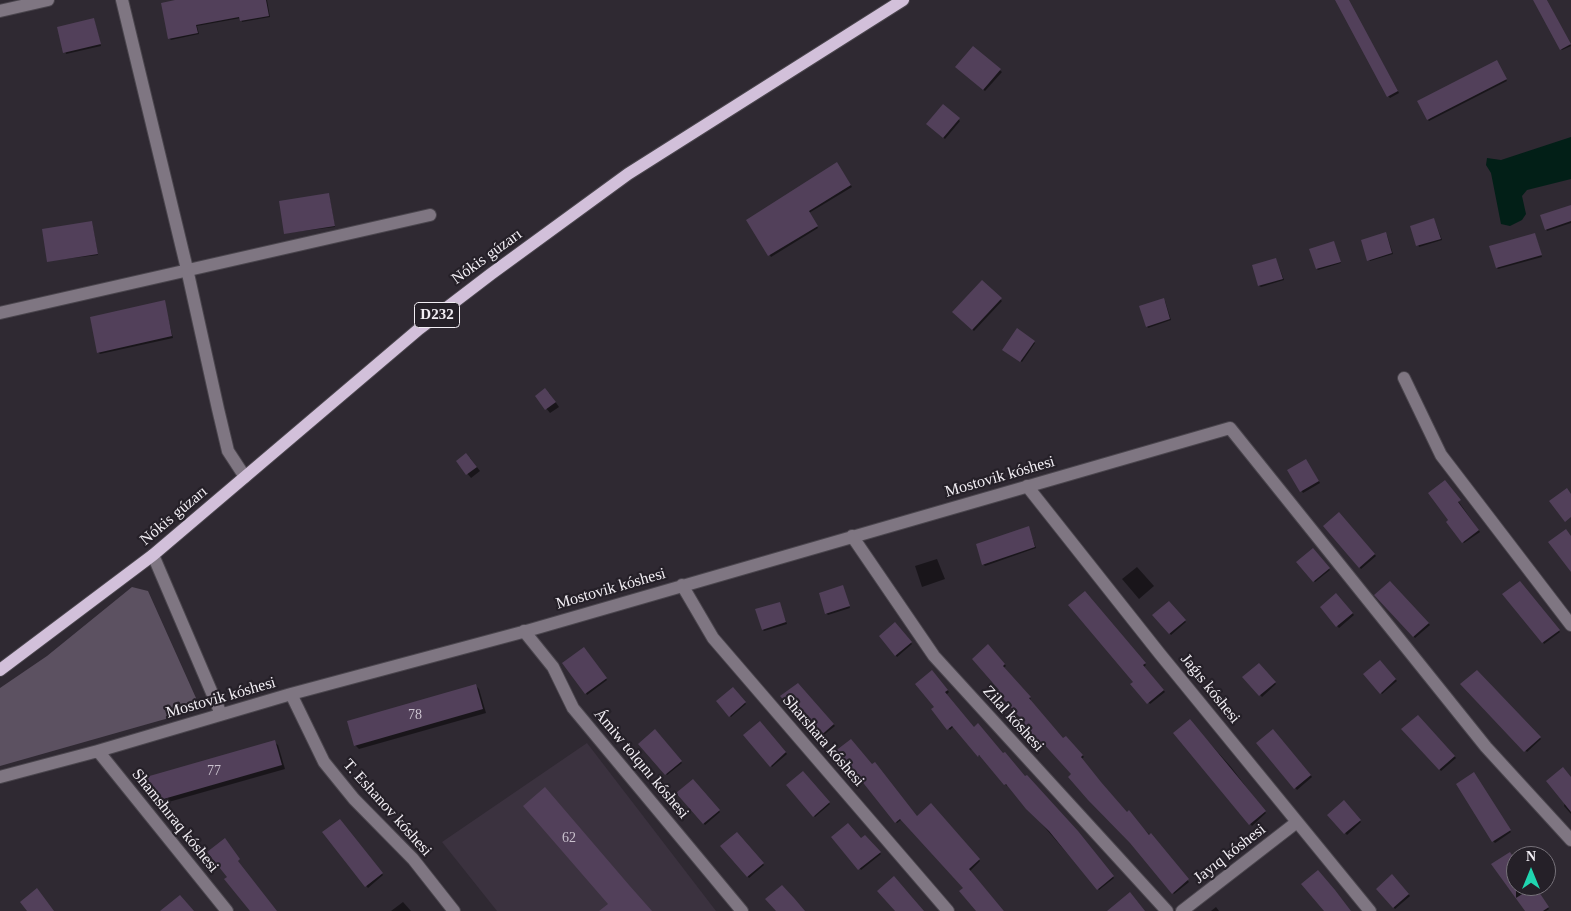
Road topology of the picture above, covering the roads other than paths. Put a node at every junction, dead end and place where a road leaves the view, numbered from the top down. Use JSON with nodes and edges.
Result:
{"nodes":[{"id":1,"x":48,"y":0,"type":"edge"},
{"id":2,"x":122,"y":0,"type":"edge"},
{"id":3,"x":903,"y":0,"type":"edge"},
{"id":4,"x":0,"y":11,"type":"edge"},
{"id":5,"x":430,"y":215,"type":"dead end"},
{"id":6,"x":187,"y":269,"type":"junction"},
{"id":7,"x":0,"y":312,"type":"edge"},
{"id":8,"x":1404,"y":378,"type":"dead end"},
{"id":9,"x":245,"y":477,"type":"junction"},
{"id":10,"x":1027,"y":486,"type":"junction"},
{"id":11,"x":852,"y":536,"type":"junction"},
{"id":12,"x":153,"y":555,"type":"junction"},
{"id":13,"x":682,"y":585,"type":"junction"},
{"id":14,"x":1571,"y":625,"type":"edge"},
{"id":15,"x":524,"y":631,"type":"junction"},
{"id":16,"x":0,"y":670,"type":"edge"},
{"id":17,"x":291,"y":694,"type":"junction"},
{"id":18,"x":221,"y":714,"type":"junction"},
{"id":19,"x":98,"y":751,"type":"junction"},
{"id":20,"x":0,"y":777,"type":"edge"},
{"id":21,"x":1297,"y":822,"type":"junction"},
{"id":22,"x":1571,"y":840,"type":"edge"},
{"id":23,"x":227,"y":911,"type":"edge"},
{"id":24,"x":454,"y":911,"type":"edge"},
{"id":25,"x":742,"y":911,"type":"edge"},
{"id":26,"x":948,"y":911,"type":"edge"},
{"id":27,"x":1167,"y":911,"type":"edge"},
{"id":28,"x":1182,"y":911,"type":"edge"},
{"id":29,"x":1370,"y":911,"type":"edge"}],
"edges":[{"from":1,"to":4,"type":"street"},
{"from":2,"to":6,"type":"street"},
{"from":3,"to":9,"type":"main road","name":"Nókis gúzarı","number":"D232"},
{"from":5,"to":6,"type":"street"},
{"from":6,"to":7,"type":"street"},
{"from":6,"to":9,"type":"street"},
{"from":8,"to":14,"type":"street"},
{"from":9,"to":12,"type":"main road","name":"Nókis gúzarı","number":"D232"},
{"from":10,"to":11,"type":"street","name":"Mostovik kóshesi"},
{"from":10,"to":21,"type":"street","name":"Jaǵıs kóshesi"},
{"from":10,"to":22,"type":"street","name":"Mostovik kóshesi"},
{"from":11,"to":13,"type":"street","name":"Mostovik kóshesi"},
{"from":11,"to":27,"type":"street","name":"Zilal kóshesi"},
{"from":12,"to":16,"type":"main road","name":"Nókis gúzarı","number":"D232"},
{"from":12,"to":18,"type":"street"},
{"from":13,"to":15,"type":"street","name":"Mostovik kóshesi"},
{"from":13,"to":26,"type":"street","name":"Sharshara kóshesi"},
{"from":15,"to":17,"type":"street","name":"Mostovik kóshesi"},
{"from":15,"to":25,"type":"street","name":"Ámiw tolqını kóshesi"},
{"from":17,"to":18,"type":"street","name":"Mostovik kóshesi"},
{"from":17,"to":24,"type":"street","name":"T. Eshanov kóshesi"},
{"from":18,"to":19,"type":"street","name":"Mostovik kóshesi"},
{"from":19,"to":20,"type":"street","name":"Mostovik kóshesi"},
{"from":19,"to":23,"type":"street","name":"Shamshıraq kóshesi"},
{"from":21,"to":28,"type":"street","name":"Jayıq kóshesi"},
{"from":21,"to":29,"type":"street","name":"Jaǵıs kóshesi"}]}
